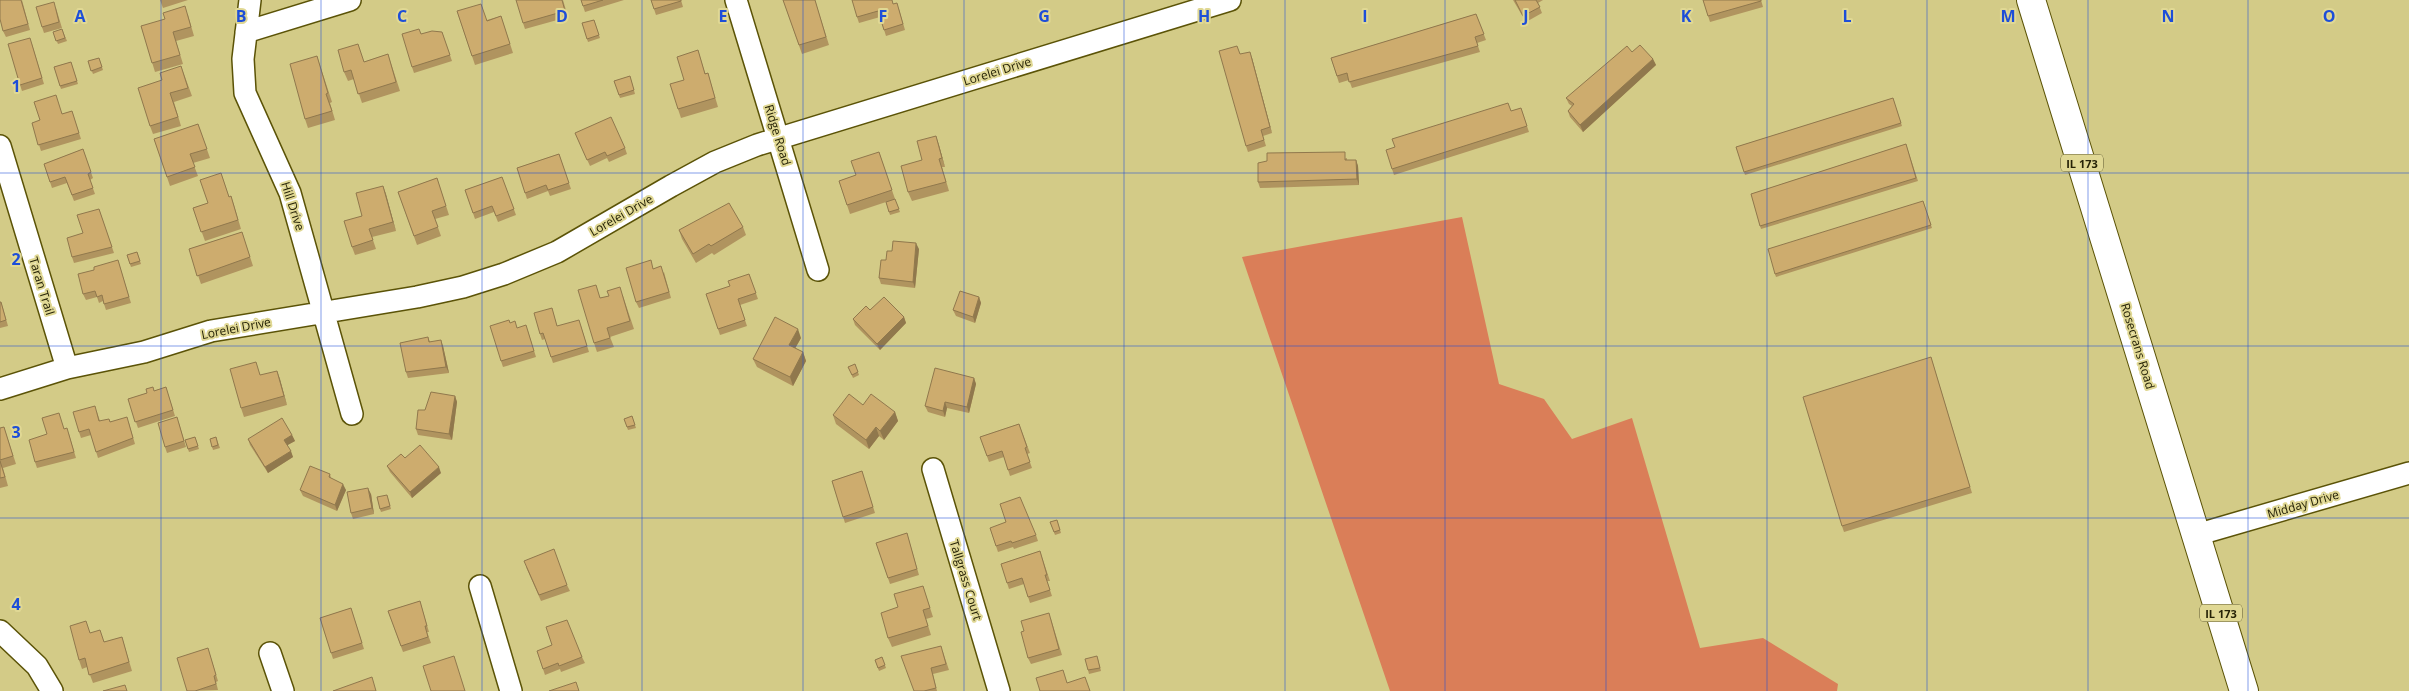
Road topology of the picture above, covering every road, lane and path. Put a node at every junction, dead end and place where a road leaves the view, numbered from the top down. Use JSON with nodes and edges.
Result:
{"nodes":[{"id":1,"x":250,"y":0,"type":"edge"},
{"id":2,"x":350,"y":0,"type":"edge"},
{"id":3,"x":736,"y":0,"type":"edge"},
{"id":4,"x":1230,"y":0,"type":"edge"},
{"id":5,"x":2031,"y":0,"type":"edge"},
{"id":6,"x":246,"y":32,"type":"junction"},
{"id":7,"x":779,"y":138,"type":"junction"},
{"id":8,"x":0,"y":146,"type":"edge"},
{"id":9,"x":818,"y":270,"type":"dead end"},
{"id":10,"x":324,"y":312,"type":"junction"},
{"id":11,"x":67,"y":368,"type":"junction"},
{"id":12,"x":0,"y":389,"type":"edge"},
{"id":13,"x":352,"y":414,"type":"dead end"},
{"id":14,"x":932,"y":469,"type":"dead end"},
{"id":15,"x":2409,"y":473,"type":"edge"},
{"id":16,"x":2196,"y":535,"type":"junction"},
{"id":17,"x":480,"y":586,"type":"dead end"},
{"id":18,"x":0,"y":631,"type":"edge"},
{"id":19,"x":270,"y":652,"type":"dead end"},
{"id":20,"x":52,"y":691,"type":"edge"},
{"id":21,"x":283,"y":691,"type":"edge"},
{"id":22,"x":511,"y":691,"type":"edge"},
{"id":23,"x":999,"y":691,"type":"edge"},
{"id":24,"x":2244,"y":691,"type":"edge"}],
"edges":[{"from":1,"to":6,"type":"street","name":"Hill Drive"},
{"from":2,"to":6,"type":"street"},
{"from":3,"to":7,"type":"street","name":"Ridge Road"},
{"from":4,"to":7,"type":"street","name":"Lorelei Drive"},
{"from":5,"to":16,"type":"main road","name":"Rosecrans Road","number":"IL 173"},
{"from":6,"to":10,"type":"street","name":"Hill Drive"},
{"from":7,"to":9,"type":"street","name":"Ridge Road"},
{"from":7,"to":10,"type":"street","name":"Lorelei Drive"},
{"from":8,"to":11,"type":"street","name":"Taran Trail"},
{"from":10,"to":11,"type":"street","name":"Lorelei Drive"},
{"from":10,"to":13,"type":"street","name":"Hill Drive"},
{"from":11,"to":12,"type":"street","name":"Lorelei Drive"},
{"from":14,"to":23,"type":"street","name":"Tallgrass Court"},
{"from":15,"to":16,"type":"street","name":"Midday Drive"},
{"from":16,"to":24,"type":"main road","name":"Rosecrans Road","number":"IL 173"},
{"from":17,"to":22,"type":"street"},
{"from":18,"to":20,"type":"street"},
{"from":19,"to":21,"type":"street"}]}
